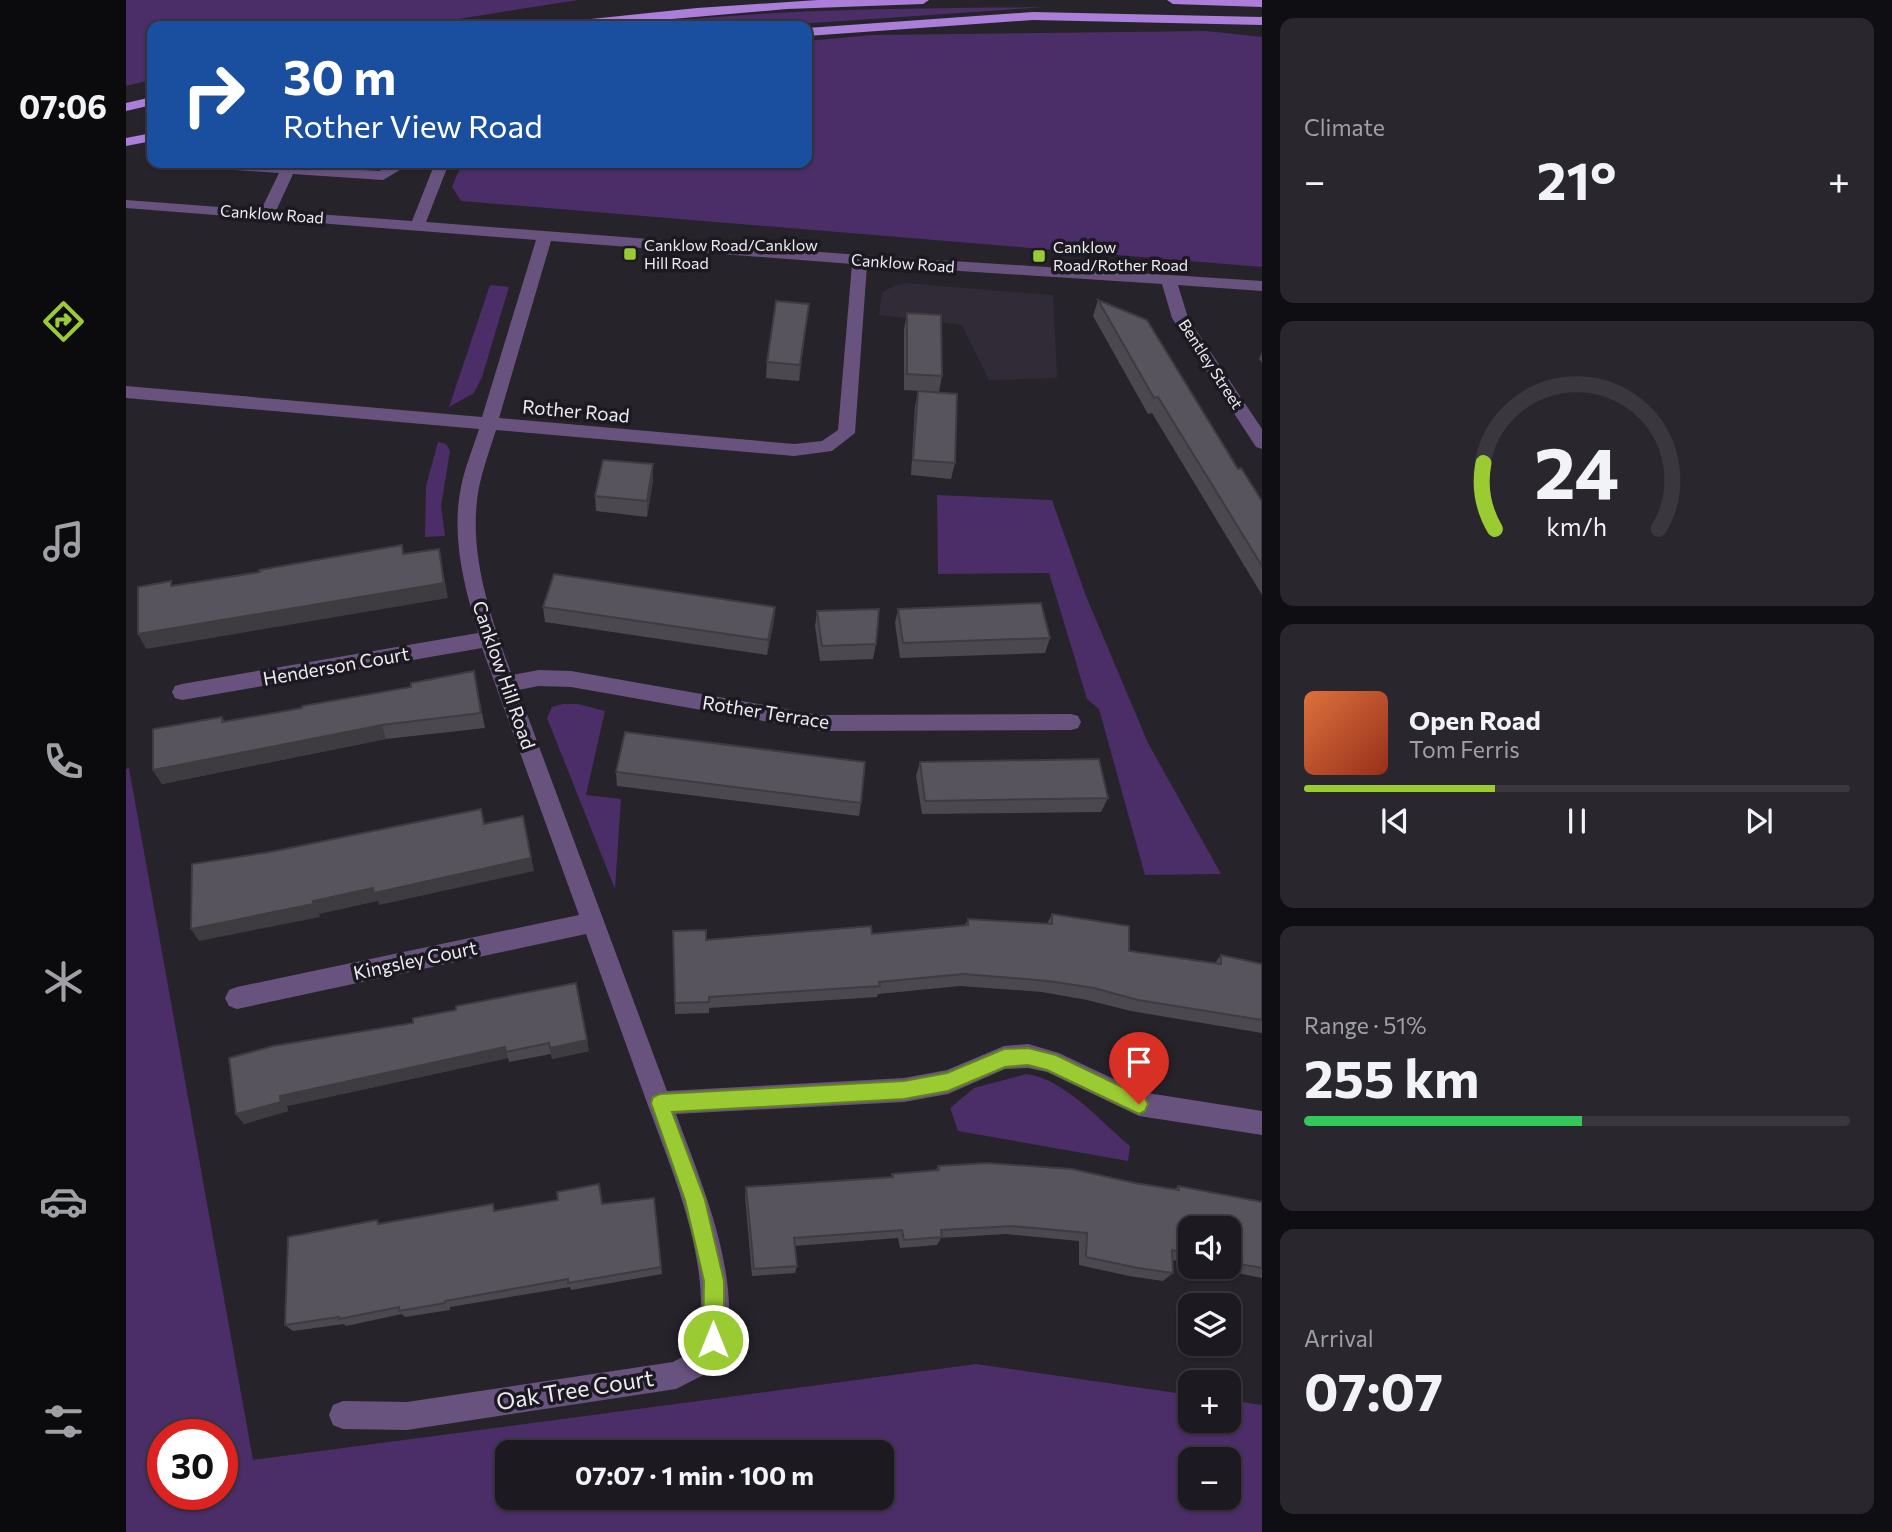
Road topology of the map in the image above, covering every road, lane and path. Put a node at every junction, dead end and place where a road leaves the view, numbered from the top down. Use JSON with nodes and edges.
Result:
{"nodes":[{"id":1,"x":923,"y":0,"type":"edge"},
{"id":2,"x":1173,"y":0,"type":"edge"},
{"id":3,"x":1262,"y":3,"type":"edge"},
{"id":4,"x":610,"y":21,"type":"edge"},
{"id":5,"x":1262,"y":21,"type":"edge"},
{"id":6,"x":812,"y":32,"type":"edge"},
{"id":7,"x":147,"y":102,"type":"edge"},
{"id":8,"x":126,"y":107,"type":"edge"},
{"id":9,"x":147,"y":138,"type":"edge"},
{"id":10,"x":126,"y":142,"type":"edge"},
{"id":11,"x":272,"y":168,"type":"edge"},
{"id":12,"x":394,"y":168,"type":"edge"},
{"id":13,"x":440,"y":168,"type":"edge"},
{"id":14,"x":288,"y":169,"type":"junction"},
{"id":15,"x":126,"y":204,"type":"edge"},
{"id":16,"x":267,"y":214,"type":"junction"},
{"id":17,"x":418,"y":225,"type":"junction"},
{"id":18,"x":545,"y":235,"type":"junction"},
{"id":19,"x":860,"y":260,"type":"junction"},
{"id":20,"x":1169,"y":281,"type":"junction"},
{"id":21,"x":1262,"y":286,"type":"edge"},
{"id":22,"x":126,"y":392,"type":"edge"},
{"id":23,"x":487,"y":425,"type":"junction"},
{"id":24,"x":1262,"y":443,"type":"edge"},
{"id":25,"x":489,"y":639,"type":"junction"},
{"id":26,"x":505,"y":684,"type":"junction"},
{"id":27,"x":183,"y":692,"type":"dead end"},
{"id":28,"x":1072,"y":722,"type":"dead end"},
{"id":29,"x":592,"y":922,"type":"junction"},
{"id":30,"x":237,"y":998,"type":"dead end"},
{"id":31,"x":660,"y":1103,"type":"junction"},
{"id":32,"x":1262,"y":1124,"type":"edge"},
{"id":33,"x":343,"y":1415,"type":"dead end"}],
"edges":[{"from":1,"to":4,"type":"main road"},
{"from":2,"to":3,"type":"main road"},
{"from":5,"to":6,"type":"main road"},
{"from":7,"to":8,"type":"main road"},
{"from":9,"to":10,"type":"main road"},
{"from":11,"to":14,"type":"street"},
{"from":12,"to":14,"type":"street"},
{"from":13,"to":17,"type":"street"},
{"from":14,"to":16,"type":"street"},
{"from":15,"to":16,"type":"street","name":"Canklow Road"},
{"from":16,"to":17,"type":"street","name":"Canklow Road"},
{"from":17,"to":18,"type":"street","name":"Canklow Road"},
{"from":18,"to":19,"type":"street","name":"Canklow Road"},
{"from":18,"to":23,"type":"street","name":"Canklow Hill Road"},
{"from":19,"to":20,"type":"street","name":"Canklow Road"},
{"from":19,"to":23,"type":"street","name":"Rother Road"},
{"from":20,"to":21,"type":"street","name":"Canklow Road"},
{"from":20,"to":24,"type":"street","name":"Bentley Street"},
{"from":22,"to":23,"type":"street","name":"Rother Road"},
{"from":23,"to":25,"type":"street","name":"Canklow Hill Road"},
{"from":25,"to":26,"type":"street","name":"Canklow Hill Road"},
{"from":25,"to":27,"type":"street","name":"Henderson Court"},
{"from":26,"to":28,"type":"street","name":"Rother Terrace"},
{"from":26,"to":29,"type":"street","name":"Canklow Hill Road"},
{"from":29,"to":30,"type":"street","name":"Kingsley Court"},
{"from":29,"to":31,"type":"street","name":"Canklow Hill Road"},
{"from":31,"to":32,"type":"street"},
{"from":31,"to":33,"type":"street","name":"Oak Tree Court"}]}
